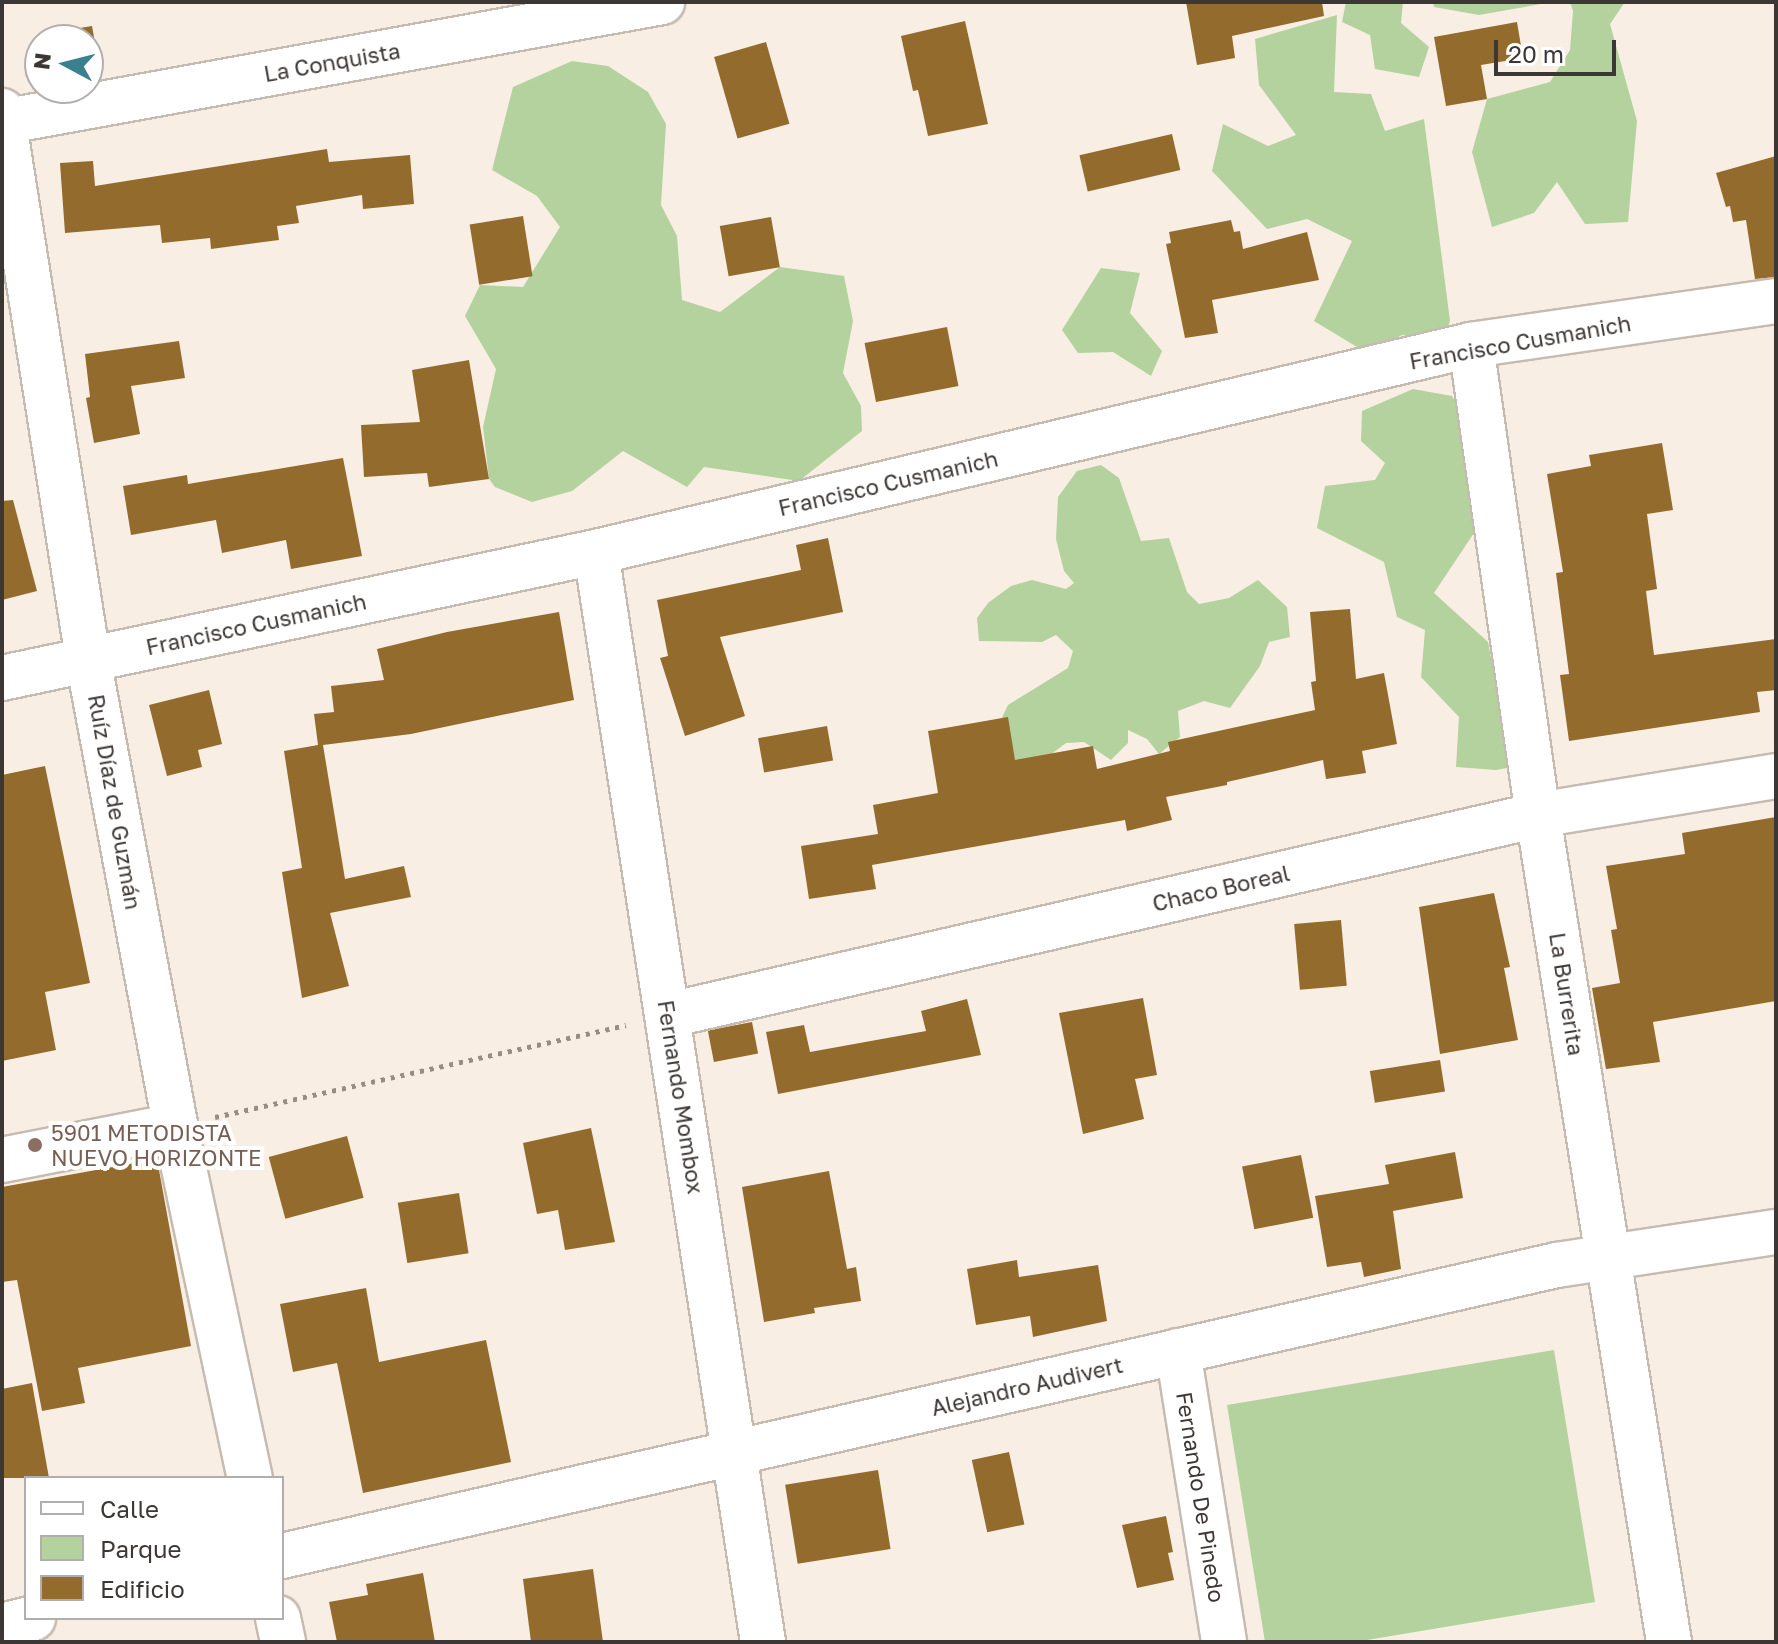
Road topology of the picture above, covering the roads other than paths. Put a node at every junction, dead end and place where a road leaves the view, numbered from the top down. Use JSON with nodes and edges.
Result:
{"nodes":[{"id":1,"x":662,"y":2,"type":"edge"},
{"id":2,"x":3,"y":118,"type":"edge"},
{"id":3,"x":1776,"y":301,"type":"edge"},
{"id":4,"x":1471,"y":345,"type":"junction"},
{"id":5,"x":596,"y":552,"type":"junction"},
{"id":6,"x":88,"y":659,"type":"junction"},
{"id":7,"x":2,"y":678,"type":"edge"},
{"id":8,"x":1776,"y":776,"type":"edge"},
{"id":9,"x":1538,"y":815,"type":"junction"},
{"id":10,"x":669,"y":1015,"type":"junction"},
{"id":11,"x":175,"y":1126,"type":"junction"},
{"id":12,"x":2,"y":1160,"type":"edge"},
{"id":13,"x":1776,"y":1232,"type":"edge"},
{"id":14,"x":1609,"y":1257,"type":"junction"},
{"id":15,"x":1178,"y":1351,"type":"junction"},
{"id":16,"x":735,"y":1453,"type":"junction"},
{"id":17,"x":250,"y":1476,"type":"edge"},
{"id":18,"x":284,"y":1556,"type":"edge"},
{"id":19,"x":25,"y":1620,"type":"edge"},
{"id":20,"x":278,"y":1620,"type":"edge"},
{"id":21,"x":2,"y":1626,"type":"edge"},
{"id":22,"x":283,"y":1642,"type":"edge"},
{"id":23,"x":763,"y":1642,"type":"edge"},
{"id":24,"x":1224,"y":1642,"type":"edge"},
{"id":25,"x":1669,"y":1642,"type":"edge"}],
"edges":[{"from":1,"to":2,"type":"street","name":"La Conquista"},
{"from":2,"to":6,"type":"street","name":"Ruíz Díaz de Guzmán"},
{"from":3,"to":4,"type":"street","name":"Francisco Cusmanich"},
{"from":4,"to":5,"type":"street","name":"Francisco Cusmanich"},
{"from":4,"to":9,"type":"street","name":"La Burrerita"},
{"from":5,"to":6,"type":"street","name":"Francisco Cusmanich"},
{"from":5,"to":10,"type":"street","name":"Fernando Mombox"},
{"from":6,"to":7,"type":"street","name":"Francisco Cusmanich"},
{"from":6,"to":11,"type":"street","name":"Ruíz Díaz de Guzmán"},
{"from":8,"to":9,"type":"street","name":"Chaco Boreal"},
{"from":9,"to":10,"type":"street","name":"Chaco Boreal"},
{"from":9,"to":14,"type":"street","name":"La Burrerita"},
{"from":10,"to":16,"type":"street","name":"Fernando Mombox"},
{"from":11,"to":12,"type":"street"},
{"from":11,"to":17,"type":"street","name":"Ruíz Díaz de Guzmán"},
{"from":13,"to":14,"type":"street","name":"Alejandro Audivert"},
{"from":14,"to":15,"type":"street","name":"Alejandro Audivert"},
{"from":14,"to":25,"type":"street","name":"La Burrerita"},
{"from":15,"to":16,"type":"street","name":"Alejandro Audivert"},
{"from":15,"to":24,"type":"street","name":"Fernando De Pinedo"},
{"from":16,"to":18,"type":"street","name":"Alejandro Audivert"},
{"from":16,"to":23,"type":"street","name":"Fernando Mombox"},
{"from":19,"to":21,"type":"street"},
{"from":20,"to":22,"type":"street"}]}
